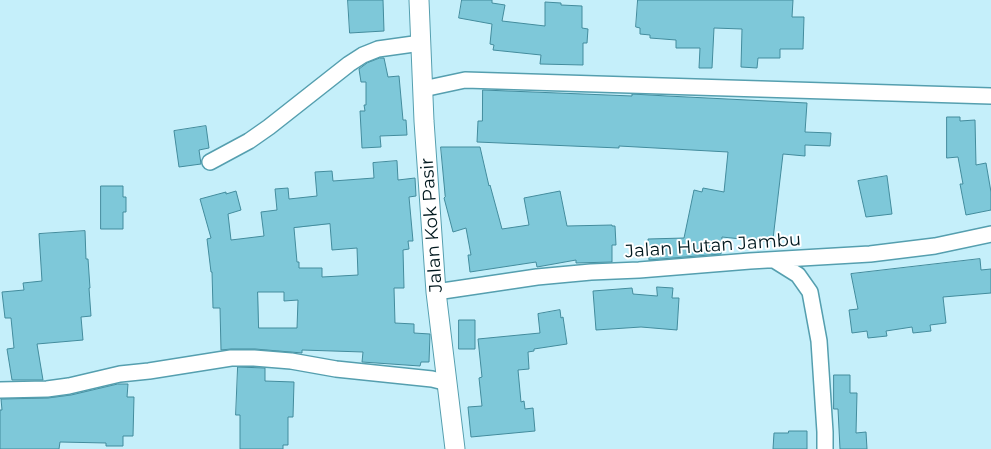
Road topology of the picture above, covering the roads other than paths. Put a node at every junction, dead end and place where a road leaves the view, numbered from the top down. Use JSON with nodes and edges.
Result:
{"nodes":[{"id":1,"x":419,"y":0,"type":"edge"},
{"id":2,"x":421,"y":43,"type":"junction"},
{"id":3,"x":423,"y":89,"type":"junction"},
{"id":4,"x":991,"y":96,"type":"edge"},
{"id":5,"x":210,"y":162,"type":"dead end"},
{"id":6,"x":991,"y":234,"type":"edge"},
{"id":7,"x":774,"y":260,"type":"junction"},
{"id":8,"x":436,"y":292,"type":"junction"},
{"id":9,"x":448,"y":383,"type":"junction"},
{"id":10,"x":0,"y":390,"type":"edge"},
{"id":11,"x":455,"y":449,"type":"edge"},
{"id":12,"x":824,"y":449,"type":"edge"}],
"edges":[{"from":1,"to":2,"type":"street","name":"Jalan Kok Pasir"},
{"from":2,"to":3,"type":"street","name":"Jalan Kok Pasir"},
{"from":2,"to":5,"type":"street"},
{"from":3,"to":4,"type":"street"},
{"from":3,"to":8,"type":"street","name":"Jalan Kok Pasir"},
{"from":6,"to":7,"type":"street","name":"Jalan Hutan Jambu"},
{"from":7,"to":8,"type":"street","name":"Jalan Hutan Jambu"},
{"from":7,"to":12,"type":"street"},
{"from":8,"to":9,"type":"street","name":"Jalan Kok Pasir"},
{"from":9,"to":10,"type":"street"},
{"from":9,"to":11,"type":"street","name":"Jalan Kok Pasir"}]}
